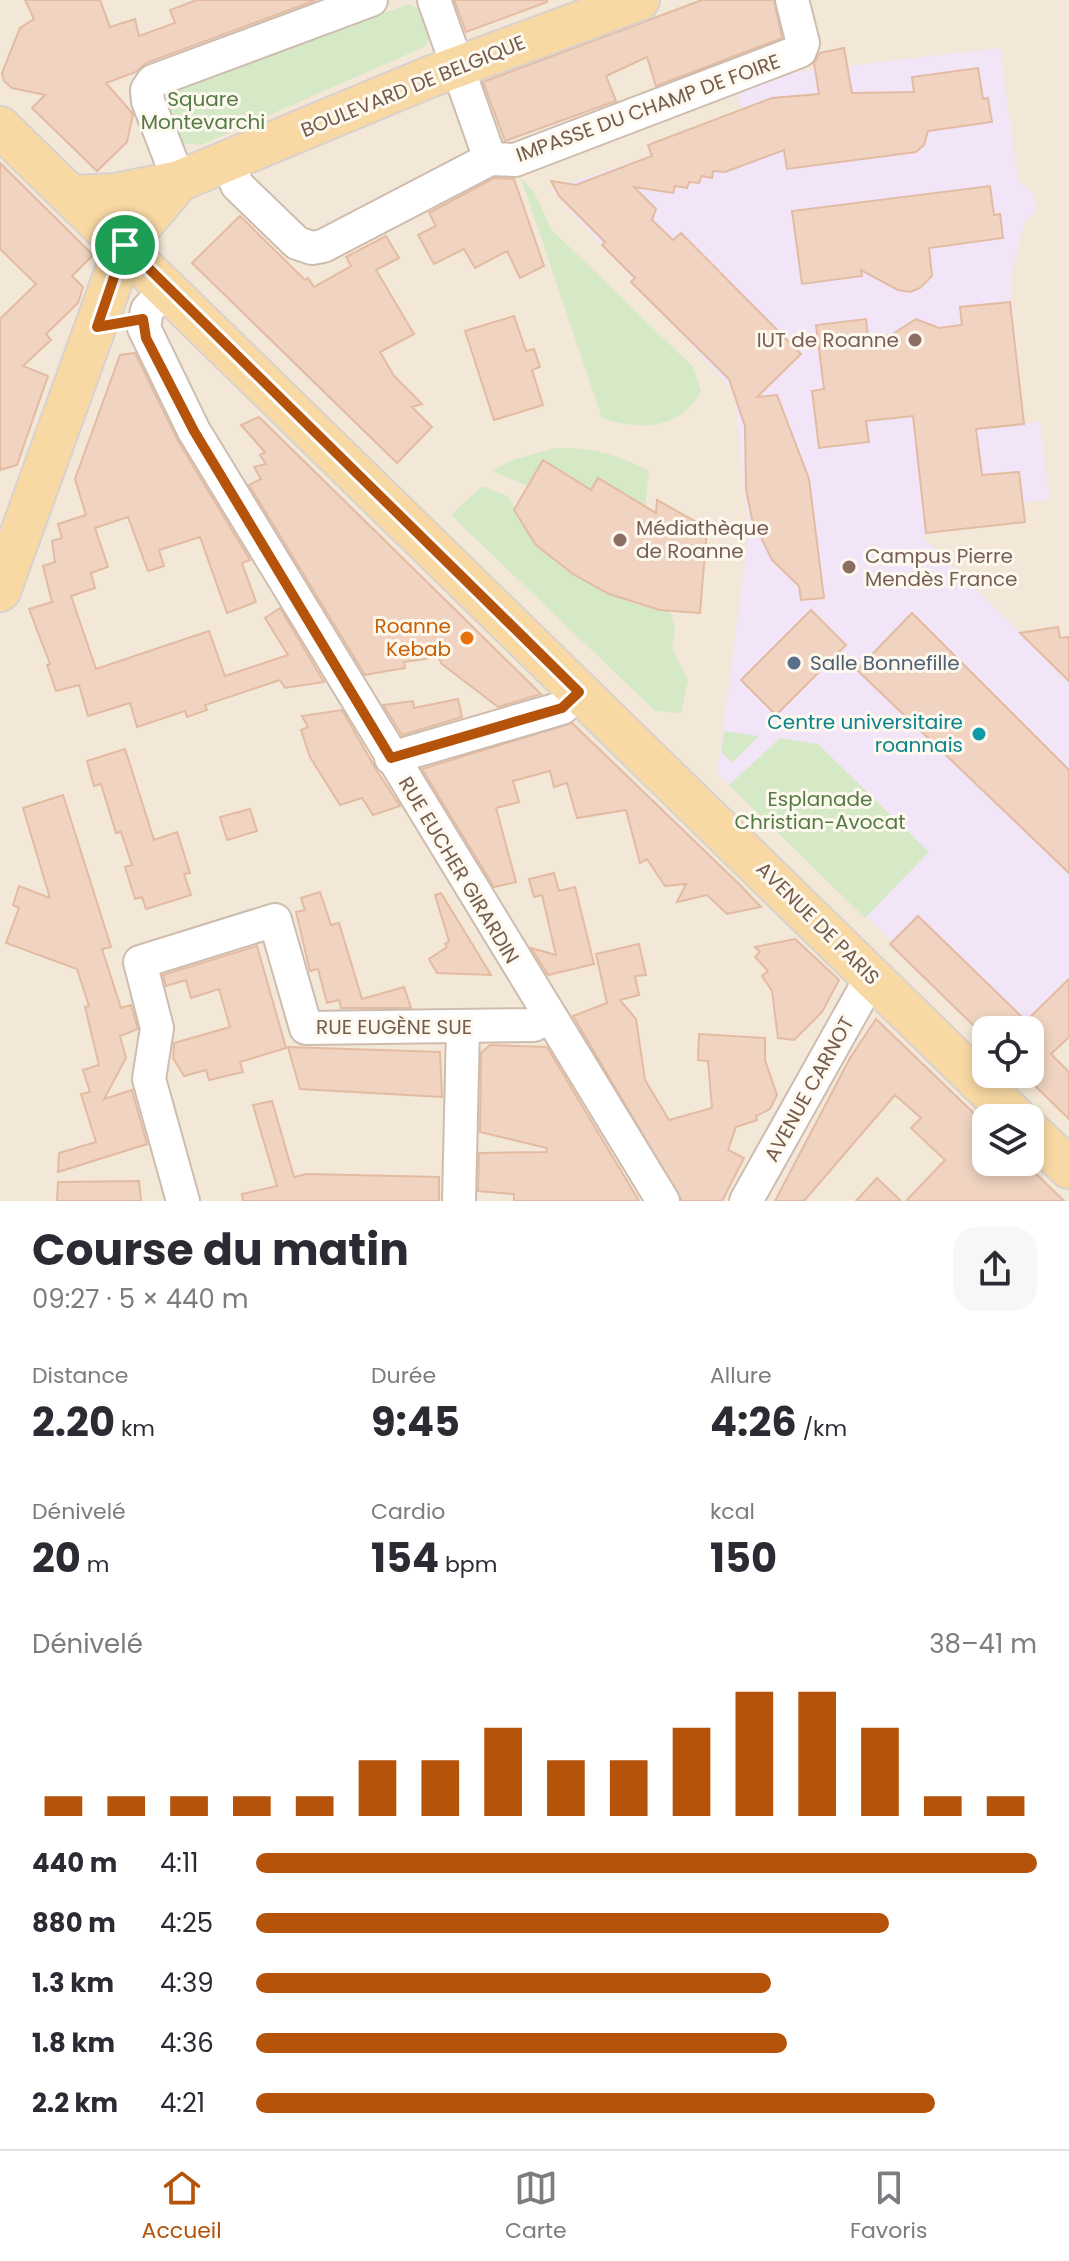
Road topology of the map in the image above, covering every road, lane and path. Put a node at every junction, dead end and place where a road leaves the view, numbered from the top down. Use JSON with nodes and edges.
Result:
{"nodes":[{"id":1,"x":371,"y":0,"type":"edge"},
{"id":2,"x":434,"y":0,"type":"edge"},
{"id":3,"x":639,"y":0,"type":"edge"},
{"id":4,"x":792,"y":0,"type":"edge"},
{"id":5,"x":459,"y":66,"type":"junction"},
{"id":6,"x":0,"y":127,"type":"edge"},
{"id":7,"x":490,"y":159,"type":"junction"},
{"id":8,"x":228,"y":161,"type":"junction"},
{"id":9,"x":179,"y":181,"type":"junction"},
{"id":10,"x":72,"y":196,"type":"junction"},
{"id":11,"x":125,"y":245,"type":"junction"},
{"id":12,"x":155,"y":304,"type":"junction"},
{"id":13,"x":97,"y":327,"type":"junction"},
{"id":14,"x":0,"y":591,"type":"edge"},
{"id":15,"x":579,"y":692,"type":"junction"},
{"id":16,"x":391,"y":758,"type":"junction"},
{"id":17,"x":872,"y":976,"type":"junction"},
{"id":18,"x":548,"y":1015,"type":"junction"},
{"id":19,"x":463,"y":1028,"type":"junction"},
{"id":20,"x":1002,"y":1104,"type":"edge"},
{"id":21,"x":1044,"y":1144,"type":"edge"},
{"id":22,"x":1069,"y":1168,"type":"edge"},
{"id":23,"x":183,"y":1201,"type":"edge"},
{"id":24,"x":459,"y":1201,"type":"edge"},
{"id":25,"x":663,"y":1201,"type":"edge"},
{"id":26,"x":746,"y":1201,"type":"edge"}],
"edges":[{"from":1,"to":9,"type":"street"},
{"from":2,"to":5,"type":"street"},
{"from":3,"to":5,"type":"main road","name":"BOULEVARD DE BELGIQUE"},
{"from":4,"to":7,"type":"street","name":"IMPASSE DU CHAMP DE FOIRE"},
{"from":5,"to":7,"type":"street"},
{"from":5,"to":8,"type":"main road","name":"BOULEVARD DE BELGIQUE"},
{"from":6,"to":10,"type":"main road","name":"AVENUE DE PARIS"},
{"from":7,"to":8,"type":"street"},
{"from":8,"to":9,"type":"main road","name":"BOULEVARD DE BELGIQUE"},
{"from":9,"to":10,"type":"main road"},
{"from":9,"to":11,"type":"main road","name":"BOULEVARD DE BELGIQUE"},
{"from":10,"to":11,"type":"main road","name":"AVENUE DE PARIS"},
{"from":11,"to":12,"type":"main road","name":"AVENUE DE PARIS"},
{"from":11,"to":13,"type":"main road"},
{"from":12,"to":13,"type":"street"},
{"from":12,"to":15,"type":"main road","name":"AVENUE DE PARIS"},
{"from":12,"to":16,"type":"street","name":"RUE EUCHER GIRARDIN"},
{"from":13,"to":14,"type":"main road"},
{"from":15,"to":16,"type":"street"},
{"from":15,"to":17,"type":"main road","name":"AVENUE DE PARIS"},
{"from":16,"to":18,"type":"street","name":"RUE EUCHER GIRARDIN"},
{"from":17,"to":20,"type":"main road","name":"AVENUE DE PARIS"},
{"from":17,"to":26,"type":"street","name":"AVENUE CARNOT"},
{"from":18,"to":19,"type":"street","name":"RUE EUGÈNE SUE"},
{"from":18,"to":25,"type":"street","name":"RUE EUCHER GIRARDIN"},
{"from":19,"to":23,"type":"street","name":"RUE EUGÈNE SUE"},
{"from":19,"to":24,"type":"street"},
{"from":21,"to":22,"type":"main road"}]}
